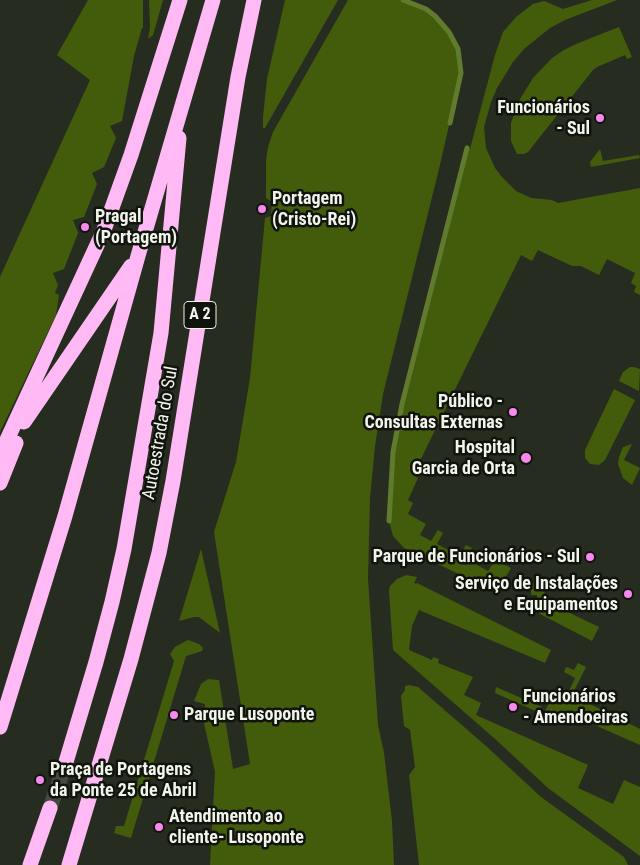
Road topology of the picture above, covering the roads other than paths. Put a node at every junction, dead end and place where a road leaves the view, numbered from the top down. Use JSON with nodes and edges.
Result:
{"nodes":[{"id":1,"x":180,"y":0,"type":"edge"},
{"id":2,"x":214,"y":0,"type":"edge"},
{"id":3,"x":254,"y":0,"type":"edge"},
{"id":4,"x":183,"y":101,"type":"junction"},
{"id":5,"x":138,"y":256,"type":"junction"},
{"id":6,"x":0,"y":455,"type":"edge"},
{"id":7,"x":0,"y":483,"type":"edge"},
{"id":8,"x":0,"y":726,"type":"edge"},
{"id":9,"x":66,"y":762,"type":"tunnel mouth"},
{"id":10,"x":50,"y":808,"type":"tunnel mouth"},
{"id":11,"x":30,"y":865,"type":"edge"},
{"id":12,"x":69,"y":865,"type":"edge"}],
"edges":[{"from":1,"to":6,"type":"highway"},
{"from":2,"to":4,"type":"highway"},
{"from":3,"to":12,"type":"highway","name":"Autoestrada do Sul","number":"A 2"},
{"from":4,"to":5,"type":"highway"},
{"from":4,"to":9,"type":"highway"},
{"from":5,"to":7,"type":"highway"},
{"from":5,"to":8,"type":"highway"},
{"from":10,"to":11,"type":"highway"}]}
